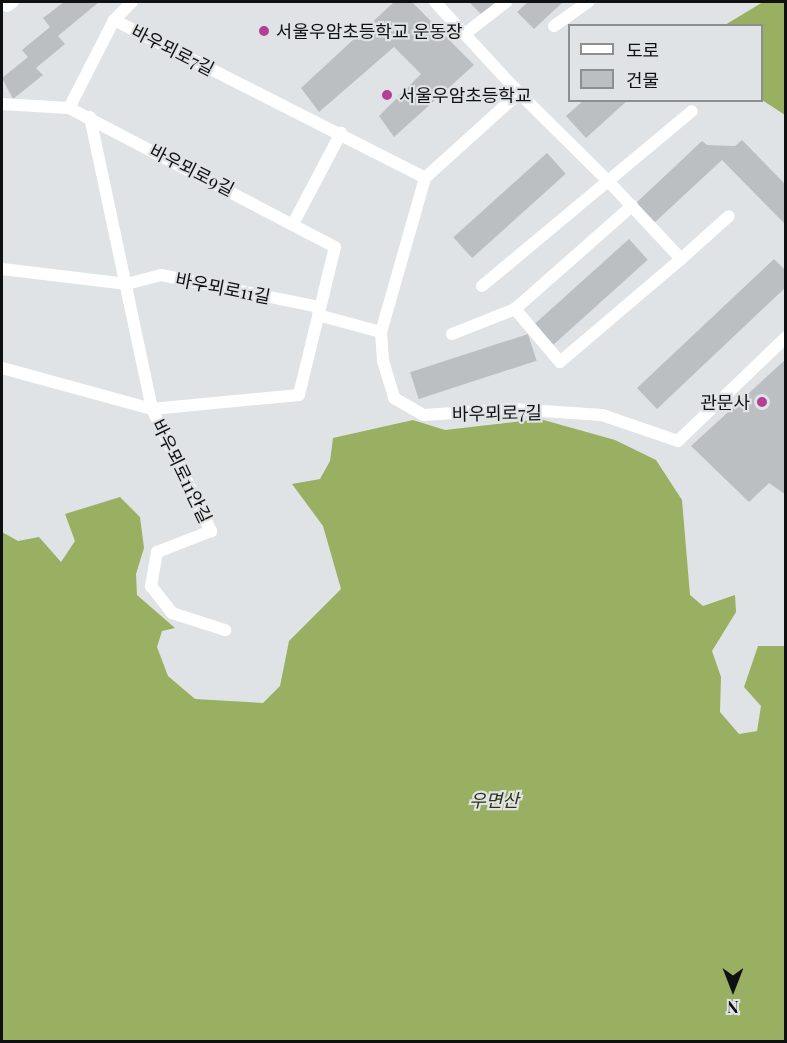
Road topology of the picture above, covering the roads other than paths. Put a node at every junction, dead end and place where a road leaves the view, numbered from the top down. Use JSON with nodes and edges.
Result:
{"nodes":[{"id":1,"x":132,"y":2,"type":"edge"},
{"id":2,"x":435,"y":2,"type":"edge"},
{"id":3,"x":506,"y":2,"type":"edge"},
{"id":4,"x":588,"y":2,"type":"edge"},
{"id":5,"x":114,"y":20,"type":"junction"},
{"id":6,"x":554,"y":26,"type":"dead end"},
{"id":7,"x":466,"y":33,"type":"junction"},
{"id":8,"x":519,"y":93,"type":"junction"},
{"id":9,"x":2,"y":104,"type":"edge"},
{"id":10,"x":69,"y":108,"type":"junction"},
{"id":11,"x":692,"y":111,"type":"dead end"},
{"id":12,"x":90,"y":117,"type":"junction"},
{"id":13,"x":341,"y":133,"type":"junction"},
{"id":14,"x":425,"y":178,"type":"junction"},
{"id":15,"x":610,"y":183,"type":"junction"},
{"id":16,"x":632,"y":206,"type":"junction"},
{"id":17,"x":729,"y":216,"type":"dead end"},
{"id":18,"x":294,"y":222,"type":"junction"},
{"id":19,"x":681,"y":259,"type":"junction"},
{"id":20,"x":2,"y":269,"type":"edge"},
{"id":21,"x":127,"y":284,"type":"junction"},
{"id":22,"x":482,"y":286,"type":"dead end"},
{"id":23,"x":515,"y":309,"type":"junction"},
{"id":24,"x":319,"y":311,"type":"junction"},
{"id":25,"x":381,"y":332,"type":"junction"},
{"id":26,"x":452,"y":334,"type":"dead end"},
{"id":27,"x":786,"y":337,"type":"edge"},
{"id":28,"x":2,"y":368,"type":"edge"},
{"id":29,"x":152,"y":409,"type":"junction"},
{"id":30,"x":225,"y":630,"type":"dead end"}],
"edges":[{"from":1,"to":5,"type":"street","name":"바우뫼로7길"},
{"from":2,"to":7,"type":"street"},
{"from":3,"to":7,"type":"street"},
{"from":4,"to":6,"type":"street"},
{"from":5,"to":10,"type":"street","name":"바우뫼로7길"},
{"from":5,"to":13,"type":"street","name":"바우뫼로7길"},
{"from":7,"to":8,"type":"street"},
{"from":8,"to":14,"type":"street"},
{"from":8,"to":15,"type":"street"},
{"from":9,"to":10,"type":"street","name":"바우뫼로9길"},
{"from":10,"to":12,"type":"street","name":"바우뫼로9길"},
{"from":11,"to":15,"type":"street"},
{"from":12,"to":18,"type":"street","name":"바우뫼로9길"},
{"from":12,"to":21,"type":"street"},
{"from":13,"to":14,"type":"street","name":"바우뫼로7길"},
{"from":13,"to":18,"type":"street"},
{"from":14,"to":25,"type":"street","name":"바우뫼로7길"},
{"from":15,"to":16,"type":"street"},
{"from":15,"to":22,"type":"street"},
{"from":16,"to":19,"type":"street"},
{"from":16,"to":23,"type":"street"},
{"from":17,"to":19,"type":"street"},
{"from":18,"to":24,"type":"street","name":"바우뫼로9길"},
{"from":19,"to":23,"type":"street"},
{"from":20,"to":21,"type":"street","name":"바우뫼로11길"},
{"from":21,"to":24,"type":"street","name":"바우뫼로11길"},
{"from":21,"to":29,"type":"street"},
{"from":23,"to":26,"type":"street"},
{"from":24,"to":25,"type":"street","name":"바우뫼로11길"},
{"from":24,"to":29,"type":"street","name":"바우뫼로11안길"},
{"from":25,"to":27,"type":"street","name":"바우뫼로7길"},
{"from":28,"to":29,"type":"street","name":"바우뫼로11안길"},
{"from":29,"to":30,"type":"street","name":"바우뫼로11안길"}]}
